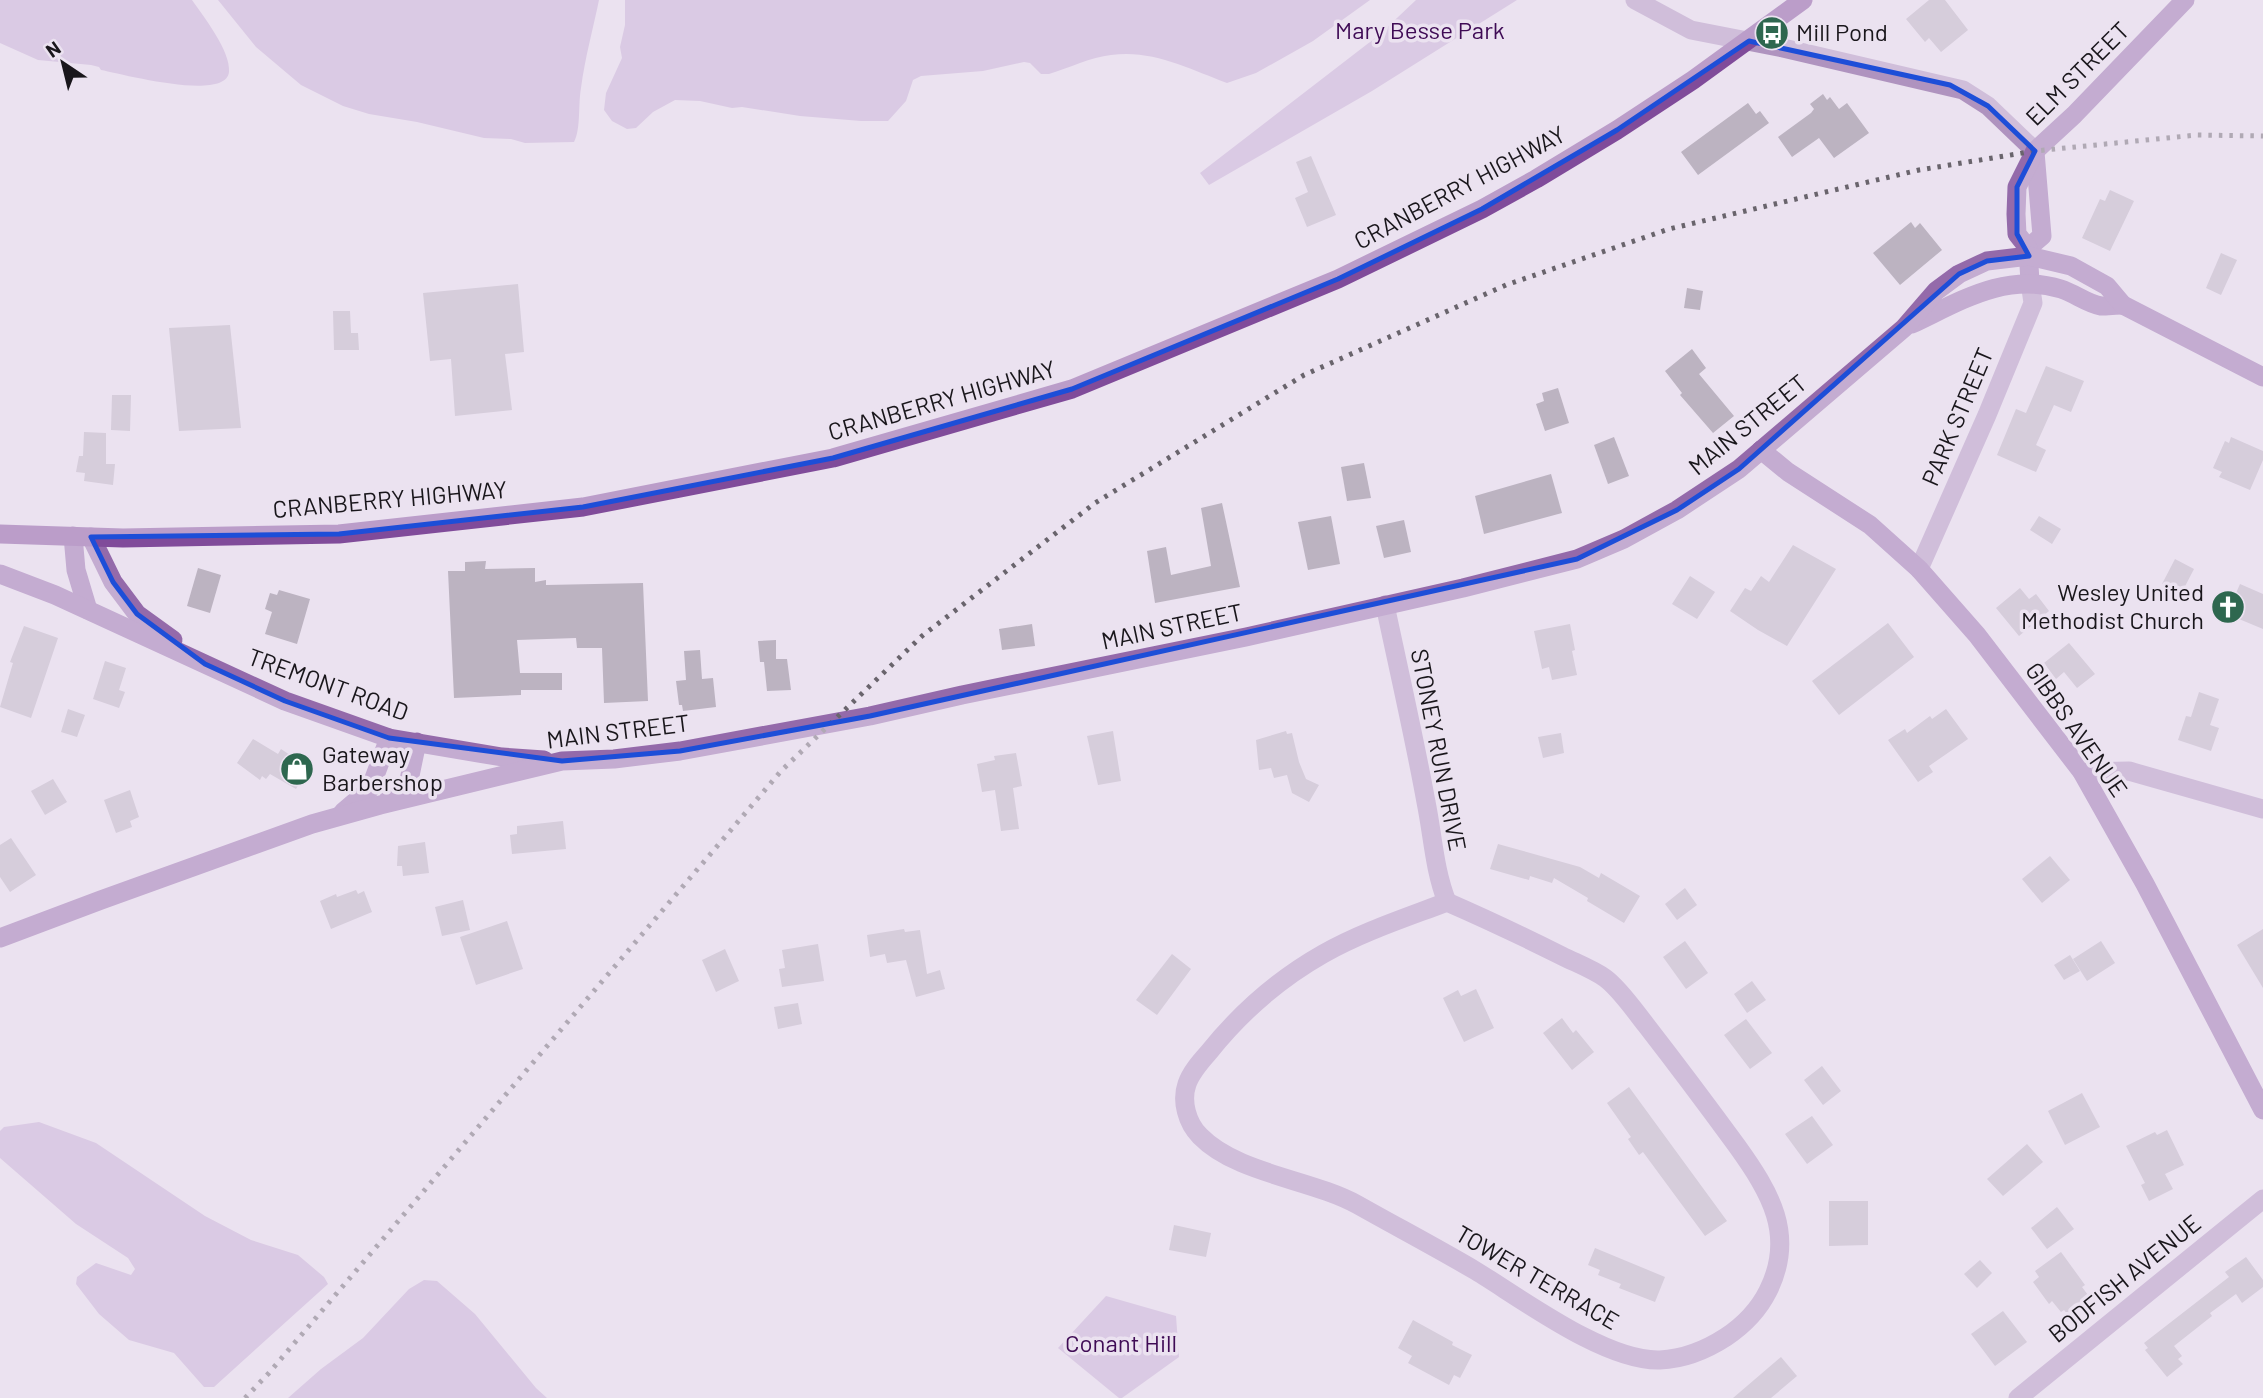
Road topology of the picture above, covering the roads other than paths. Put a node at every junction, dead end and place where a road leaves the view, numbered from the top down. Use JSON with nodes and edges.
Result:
{"nodes":[{"id":1,"x":1635,"y":0,"type":"edge"},
{"id":2,"x":1804,"y":0,"type":"edge"},
{"id":3,"x":2185,"y":0,"type":"edge"},
{"id":4,"x":1749,"y":41,"type":"junction"},
{"id":5,"x":2035,"y":151,"type":"junction"},
{"id":6,"x":2028,"y":252,"type":"junction"},
{"id":7,"x":2031,"y":282,"type":"junction"},
{"id":8,"x":2123,"y":305,"type":"junction"},
{"id":9,"x":1905,"y":328,"type":"junction"},
{"id":10,"x":2263,"y":377,"type":"edge"},
{"id":11,"x":1761,"y":450,"type":"junction"},
{"id":12,"x":0,"y":534,"type":"edge"},
{"id":13,"x":82,"y":537,"type":"junction"},
{"id":14,"x":1919,"y":569,"type":"junction"},
{"id":15,"x":0,"y":574,"type":"edge"},
{"id":16,"x":1385,"y":605,"type":"junction"},
{"id":17,"x":88,"y":610,"type":"junction"},
{"id":18,"x":205,"y":664,"type":"junction"},
{"id":19,"x":389,"y":737,"type":"junction"},
{"id":20,"x":417,"y":742,"type":"junction"},
{"id":21,"x":562,"y":761,"type":"junction"},
{"id":22,"x":2081,"y":772,"type":"junction"},
{"id":23,"x":380,"y":805,"type":"junction"},
{"id":24,"x":2263,"y":809,"type":"edge"},
{"id":25,"x":337,"y":817,"type":"junction"},
{"id":26,"x":1447,"y":902,"type":"junction"},
{"id":27,"x":0,"y":939,"type":"edge"},
{"id":28,"x":2263,"y":1110,"type":"edge"},
{"id":29,"x":2263,"y":1199,"type":"edge"},
{"id":30,"x":2018,"y":1398,"type":"edge"}],
"edges":[{"from":1,"to":4,"type":"street"},
{"from":2,"to":4,"type":"main road","name":"CRANBERRY HIGHWAY"},
{"from":3,"to":5,"type":"main road","name":"ELM STREET"},
{"from":4,"to":5,"type":"street"},
{"from":4,"to":13,"type":"main road","name":"CRANBERRY HIGHWAY"},
{"from":5,"to":6,"type":"main road","name":"ELM STREET"},
{"from":6,"to":7,"type":"main road","name":"ELM STREET"},
{"from":6,"to":8,"type":"main road","name":"MAIN STREET"},
{"from":6,"to":9,"type":"main road","name":"MAIN STREET"},
{"from":7,"to":8,"type":"main road","name":"MAIN STREET"},
{"from":7,"to":9,"type":"main road","name":"MAIN STREET"},
{"from":7,"to":14,"type":"street","name":"PARK STREET"},
{"from":8,"to":10,"type":"main road","name":"MAIN STREET"},
{"from":9,"to":11,"type":"main road","name":"MAIN STREET"},
{"from":11,"to":14,"type":"main road","name":"GIBBS AVENUE"},
{"from":11,"to":16,"type":"main road","name":"MAIN STREET"},
{"from":12,"to":13,"type":"main road","name":"CRANBERRY HIGHWAY"},
{"from":13,"to":17,"type":"main road"},
{"from":13,"to":18,"type":"main road","name":"TREMONT ROAD"},
{"from":14,"to":22,"type":"main road","name":"GIBBS AVENUE"},
{"from":15,"to":17,"type":"main road","name":"TREMONT ROAD"},
{"from":16,"to":21,"type":"main road","name":"MAIN STREET"},
{"from":16,"to":26,"type":"street","name":"STONEY RUN DRIVE"},
{"from":17,"to":18,"type":"main road","name":"TREMONT ROAD"},
{"from":18,"to":19,"type":"main road","name":"TREMONT ROAD"},
{"from":19,"to":20,"type":"main road","name":"TREMONT ROAD"},
{"from":19,"to":25,"type":"main road","name":"MAIN STREET"},
{"from":20,"to":21,"type":"main road","name":"TREMONT ROAD"},
{"from":20,"to":23,"type":"main road","name":"MAIN STREET"},
{"from":21,"to":23,"type":"main road","name":"MAIN STREET"},
{"from":22,"to":24,"type":"street"},
{"from":22,"to":28,"type":"main road","name":"GIBBS AVENUE"},
{"from":23,"to":25,"type":"main road","name":"MAIN STREET"},
{"from":25,"to":27,"type":"main road","name":"MAIN STREET"},
{"from":26,"to":26,"type":"street","name":"TOWER TERRACE"},
{"from":29,"to":30,"type":"street","name":"BODFISH AVENUE"}]}
